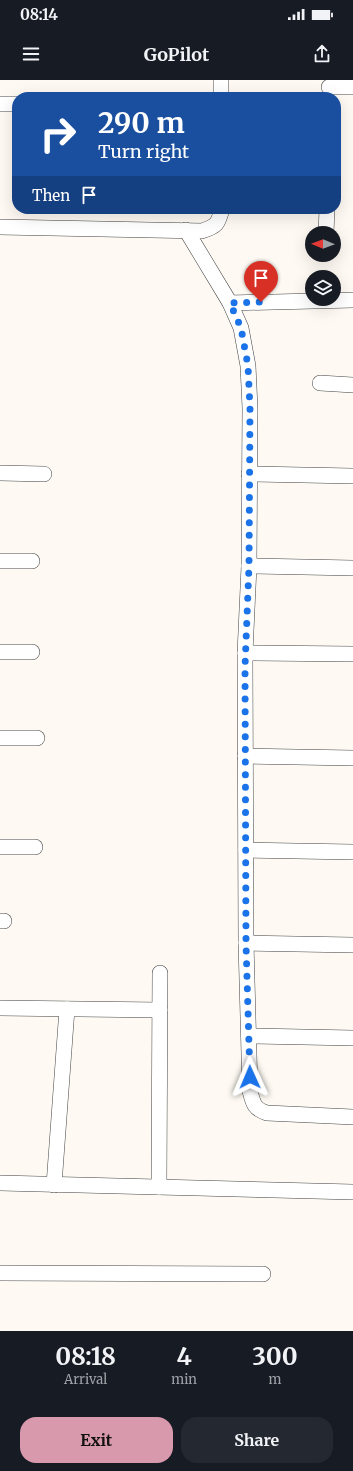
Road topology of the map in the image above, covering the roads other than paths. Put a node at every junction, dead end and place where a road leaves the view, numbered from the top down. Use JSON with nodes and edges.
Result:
{"nodes":[{"id":1,"x":221,"y":80,"type":"edge"},
{"id":2,"x":353,"y":87,"type":"edge"},
{"id":3,"x":329,"y":88,"type":"edge"},
{"id":4,"x":221,"y":92,"type":"edge"},
{"id":5,"x":0,"y":104,"type":"edge"},
{"id":6,"x":12,"y":104,"type":"edge"},
{"id":7,"x":221,"y":214,"type":"edge"},
{"id":8,"x":327,"y":214,"type":"edge"},
{"id":9,"x":326,"y":226,"type":"edge"},
{"id":10,"x":0,"y":227,"type":"edge"},
{"id":11,"x":186,"y":230,"type":"junction"},
{"id":12,"x":353,"y":300,"type":"edge"},
{"id":13,"x":230,"y":303,"type":"junction"},
{"id":14,"x":320,"y":383,"type":"dead end"},
{"id":15,"x":353,"y":385,"type":"edge"},
{"id":16,"x":0,"y":473,"type":"edge"},
{"id":17,"x":44,"y":474,"type":"dead end"},
{"id":18,"x":250,"y":474,"type":"junction"},
{"id":19,"x":353,"y":476,"type":"edge"},
{"id":20,"x":0,"y":561,"type":"edge"},
{"id":21,"x":32,"y":561,"type":"dead end"},
{"id":22,"x":249,"y":566,"type":"junction"},
{"id":23,"x":353,"y":568,"type":"edge"},
{"id":24,"x":0,"y":652,"type":"edge"},
{"id":25,"x":32,"y":652,"type":"dead end"},
{"id":26,"x":245,"y":653,"type":"junction"},
{"id":27,"x":353,"y":654,"type":"edge"},
{"id":28,"x":0,"y":738,"type":"edge"},
{"id":29,"x":37,"y":738,"type":"dead end"},
{"id":30,"x":246,"y":756,"type":"junction"},
{"id":31,"x":353,"y":758,"type":"edge"},
{"id":32,"x":0,"y":847,"type":"edge"},
{"id":33,"x":35,"y":847,"type":"dead end"},
{"id":34,"x":246,"y":850,"type":"junction"},
{"id":35,"x":353,"y":852,"type":"edge"},
{"id":36,"x":246,"y":944,"type":"junction"},
{"id":37,"x":353,"y":945,"type":"edge"},
{"id":38,"x":160,"y":973,"type":"dead end"},
{"id":39,"x":0,"y":1008,"type":"edge"},
{"id":40,"x":68,"y":1009,"type":"junction"},
{"id":41,"x":160,"y":1010,"type":"junction"},
{"id":42,"x":249,"y":1036,"type":"junction"},
{"id":43,"x":353,"y":1038,"type":"edge"},
{"id":44,"x":353,"y":1116,"type":"edge"},
{"id":45,"x":0,"y":1183,"type":"edge"},
{"id":46,"x":54,"y":1185,"type":"junction"},
{"id":47,"x":158,"y":1187,"type":"junction"},
{"id":48,"x":353,"y":1192,"type":"edge"},
{"id":49,"x":0,"y":1273,"type":"edge"},
{"id":50,"x":263,"y":1274,"type":"dead end"}],
"edges":[{"from":1,"to":4,"type":"street"},
{"from":2,"to":3,"type":"street"},
{"from":5,"to":6,"type":"street"},
{"from":7,"to":11,"type":"street"},
{"from":8,"to":9,"type":"street"},
{"from":10,"to":11,"type":"street"},
{"from":11,"to":13,"type":"street"},
{"from":12,"to":13,"type":"street"},
{"from":13,"to":18,"type":"street"},
{"from":14,"to":15,"type":"street"},
{"from":16,"to":17,"type":"street"},
{"from":18,"to":19,"type":"street"},
{"from":18,"to":22,"type":"street"},
{"from":20,"to":21,"type":"street"},
{"from":22,"to":23,"type":"street"},
{"from":22,"to":26,"type":"street"},
{"from":24,"to":25,"type":"street"},
{"from":26,"to":27,"type":"street"},
{"from":26,"to":30,"type":"street"},
{"from":28,"to":29,"type":"street"},
{"from":30,"to":31,"type":"street"},
{"from":30,"to":34,"type":"street"},
{"from":32,"to":33,"type":"street"},
{"from":34,"to":35,"type":"street"},
{"from":34,"to":36,"type":"street"},
{"from":36,"to":37,"type":"street"},
{"from":36,"to":42,"type":"street"},
{"from":38,"to":41,"type":"street"},
{"from":39,"to":40,"type":"street"},
{"from":40,"to":41,"type":"street"},
{"from":40,"to":46,"type":"street"},
{"from":41,"to":47,"type":"street"},
{"from":42,"to":43,"type":"street"},
{"from":42,"to":44,"type":"street"},
{"from":45,"to":46,"type":"street"},
{"from":46,"to":47,"type":"street"},
{"from":47,"to":48,"type":"street"},
{"from":49,"to":50,"type":"street"}]}
